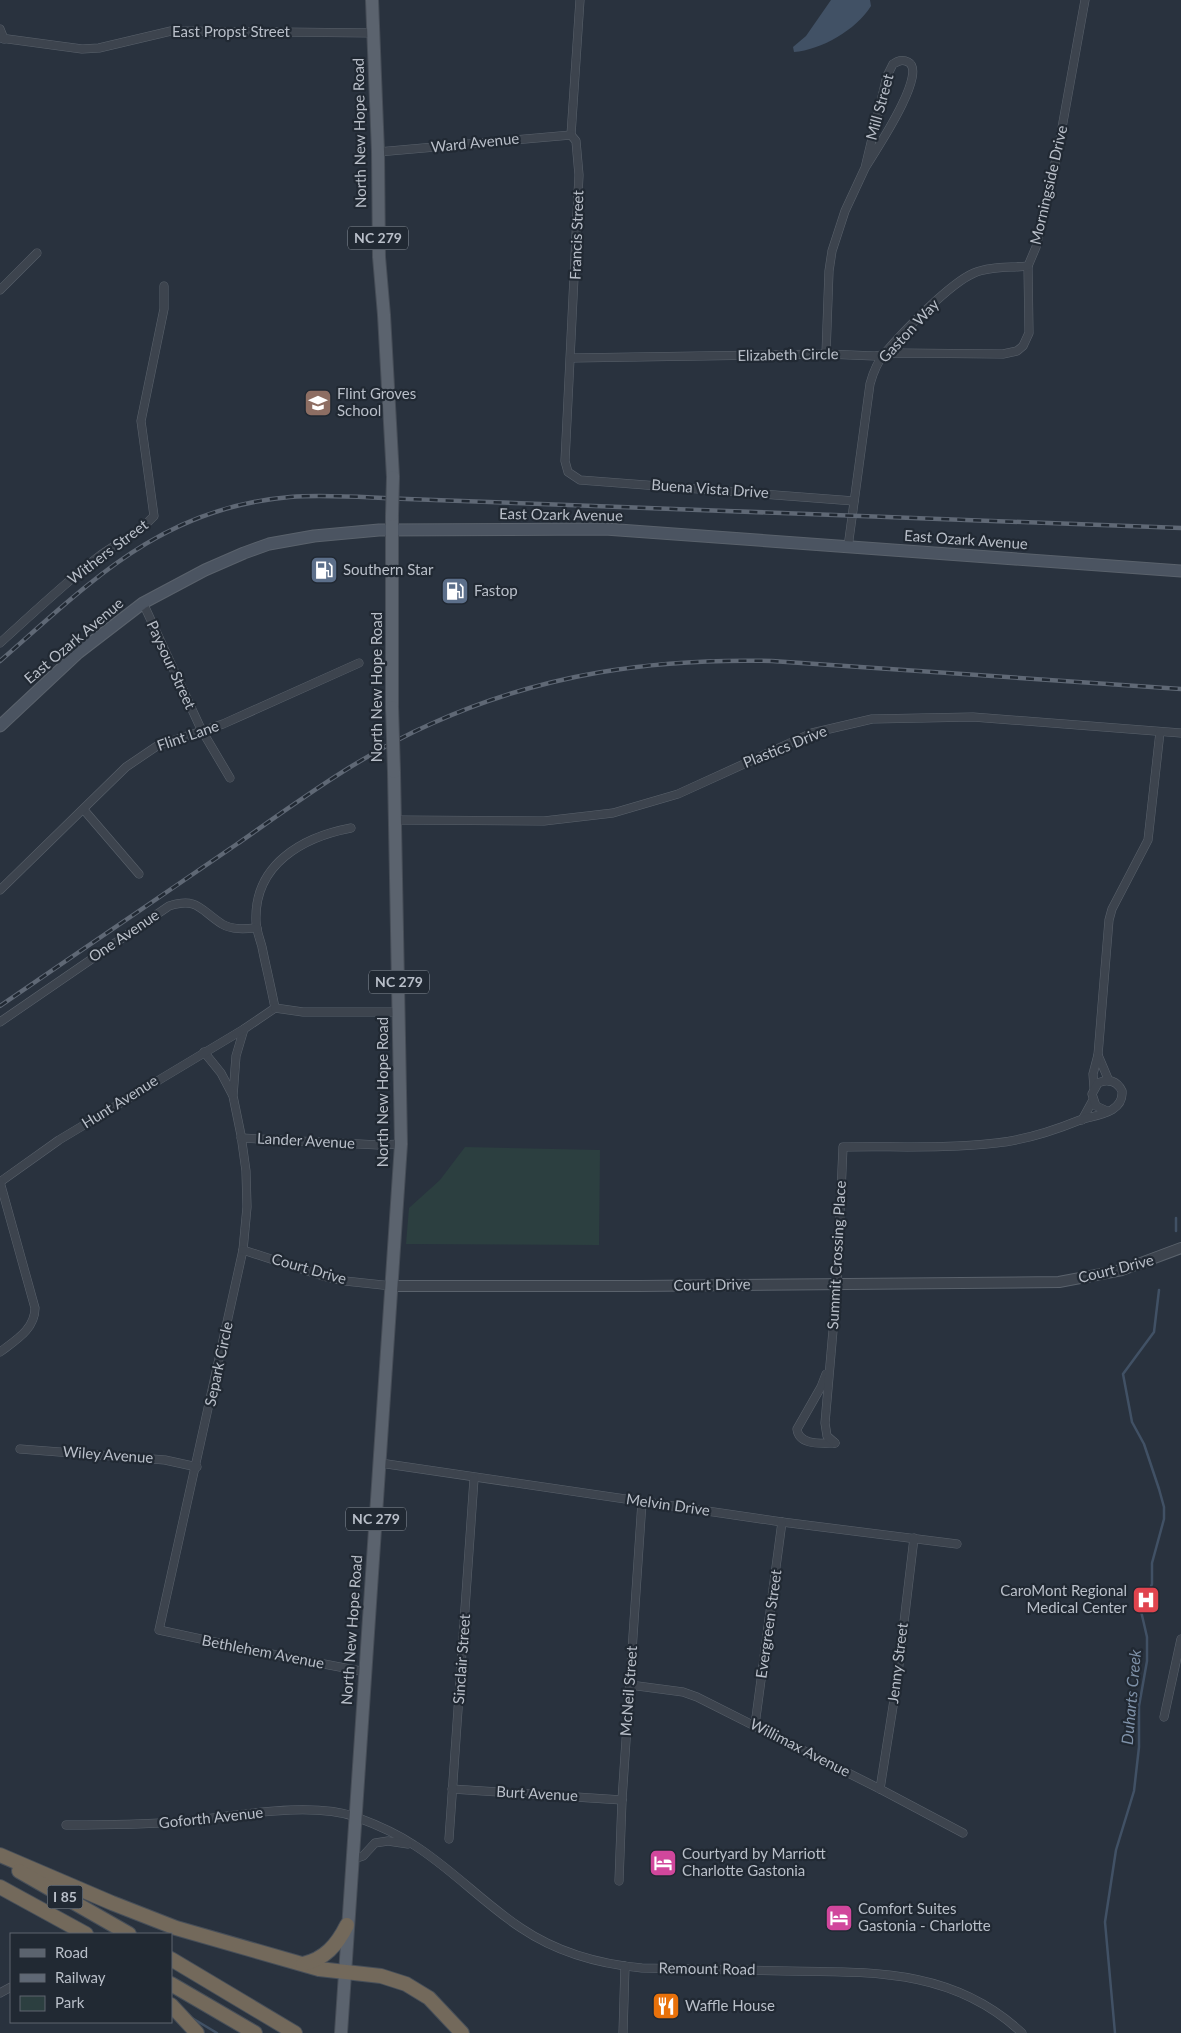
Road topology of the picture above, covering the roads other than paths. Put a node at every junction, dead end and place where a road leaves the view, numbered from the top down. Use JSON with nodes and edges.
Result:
{"nodes":[{"id":1,"x":372,"y":0,"type":"edge"},
{"id":2,"x":580,"y":0,"type":"edge"},
{"id":3,"x":1085,"y":0,"type":"edge"},
{"id":4,"x":0,"y":29,"type":"edge"},
{"id":5,"x":375,"y":32,"type":"junction"},
{"id":6,"x":2,"y":39,"type":"edge"},
{"id":7,"x":571,"y":135,"type":"junction"},
{"id":8,"x":378,"y":152,"type":"junction"},
{"id":9,"x":864,"y":168,"type":"junction"},
{"id":10,"x":37,"y":253,"type":"dead end"},
{"id":11,"x":1028,"y":266,"type":"junction"},
{"id":12,"x":164,"y":286,"type":"dead end"},
{"id":13,"x":0,"y":290,"type":"edge"},
{"id":14,"x":826,"y":354,"type":"junction"},
{"id":15,"x":884,"y":354,"type":"junction"},
{"id":16,"x":1003,"y":354,"type":"joint"},
{"id":17,"x":572,"y":358,"type":"junction"},
{"id":18,"x":568,"y":472,"type":"joint"},
{"id":19,"x":854,"y":501,"type":"junction"},
{"id":20,"x":393,"y":530,"type":"junction"},
{"id":21,"x":848,"y":547,"type":"junction"},
{"id":22,"x":1181,"y":571,"type":"edge"},
{"id":23,"x":143,"y":603,"type":"junction"},
{"id":24,"x":0,"y":643,"type":"edge"},
{"id":25,"x":359,"y":662,"type":"dead end"},
{"id":26,"x":0,"y":726,"type":"edge"},
{"id":27,"x":201,"y":729,"type":"junction"},
{"id":28,"x":1160,"y":732,"type":"junction"},
{"id":29,"x":1181,"y":734,"type":"edge"},
{"id":30,"x":230,"y":778,"type":"dead end"},
{"id":31,"x":84,"y":810,"type":"junction"},
{"id":32,"x":396,"y":820,"type":"junction"},
{"id":33,"x":351,"y":828,"type":"dead end"},
{"id":34,"x":139,"y":874,"type":"dead end"},
{"id":35,"x":0,"y":890,"type":"edge"},
{"id":36,"x":257,"y":928,"type":"junction"},
{"id":37,"x":275,"y":1008,"type":"junction"},
{"id":38,"x":400,"y":1012,"type":"junction"},
{"id":39,"x":0,"y":1022,"type":"edge"},
{"id":40,"x":244,"y":1028,"type":"junction"},
{"id":41,"x":204,"y":1052,"type":"junction"},
{"id":42,"x":1098,"y":1055,"type":"junction"},
{"id":43,"x":1110,"y":1080,"type":"junction"},
{"id":44,"x":1094,"y":1088,"type":"junction"},
{"id":45,"x":233,"y":1096,"type":"junction"},
{"id":46,"x":1092,"y":1100,"type":"junction"},
{"id":47,"x":1107,"y":1111,"type":"junction"},
{"id":48,"x":1082,"y":1120,"type":"junction"},
{"id":49,"x":241,"y":1138,"type":"junction"},
{"id":50,"x":401,"y":1144,"type":"junction"},
{"id":51,"x":0,"y":1182,"type":"edge"},
{"id":52,"x":1181,"y":1248,"type":"edge"},
{"id":53,"x":243,"y":1250,"type":"junction"},
{"id":54,"x":837,"y":1284,"type":"junction"},
{"id":55,"x":392,"y":1286,"type":"junction"},
{"id":56,"x":0,"y":1352,"type":"edge"},
{"id":57,"x":829,"y":1363,"type":"junction"},
{"id":58,"x":20,"y":1449,"type":"dead end"},
{"id":59,"x":380,"y":1463,"type":"junction"},
{"id":60,"x":197,"y":1467,"type":"junction"},
{"id":61,"x":474,"y":1478,"type":"junction"},
{"id":62,"x":642,"y":1502,"type":"junction"},
{"id":63,"x":782,"y":1522,"type":"junction"},
{"id":64,"x":914,"y":1538,"type":"junction"},
{"id":65,"x":956,"y":1544,"type":"dead end"},
{"id":66,"x":159,"y":1630,"type":"joint"},
{"id":67,"x":1181,"y":1639,"type":"edge"},
{"id":68,"x":366,"y":1672,"type":"junction"},
{"id":69,"x":630,"y":1685,"type":"junction"},
{"id":70,"x":1164,"y":1717,"type":"dead end"},
{"id":71,"x":755,"y":1725,"type":"junction"},
{"id":72,"x":880,"y":1789,"type":"junction"},
{"id":73,"x":452,"y":1790,"type":"junction"},
{"id":74,"x":622,"y":1800,"type":"junction"},
{"id":75,"x":355,"y":1817,"type":"junction"},
{"id":76,"x":66,"y":1825,"type":"dead end"},
{"id":77,"x":963,"y":1833,"type":"dead end"},
{"id":78,"x":449,"y":1839,"type":"dead end"},
{"id":79,"x":414,"y":1844,"type":"junction"},
{"id":80,"x":0,"y":1855,"type":"edge"},
{"id":81,"x":351,"y":1860,"type":"junction"},
{"id":82,"x":0,"y":1862,"type":"edge"},
{"id":83,"x":619,"y":1881,"type":"dead end"},
{"id":84,"x":0,"y":1887,"type":"edge"},
{"id":85,"x":347,"y":1925,"type":"junction"},
{"id":86,"x":84,"y":1933,"type":"edge"},
{"id":87,"x":127,"y":1933,"type":"edge"},
{"id":88,"x":172,"y":1960,"type":"edge"},
{"id":89,"x":303,"y":1964,"type":"junction"},
{"id":90,"x":625,"y":1966,"type":"junction"},
{"id":91,"x":346,"y":1972,"type":"junction"},
{"id":92,"x":172,"y":1985,"type":"edge"},
{"id":93,"x":172,"y":2006,"type":"edge"},
{"id":94,"x":342,"y":2028,"type":"edge"},
{"id":95,"x":197,"y":2033,"type":"edge"},
{"id":96,"x":255,"y":2033,"type":"edge"},
{"id":97,"x":296,"y":2033,"type":"edge"},
{"id":98,"x":462,"y":2033,"type":"edge"},
{"id":99,"x":623,"y":2033,"type":"edge"},
{"id":100,"x":1022,"y":2033,"type":"edge"}],
"edges":[{"from":1,"to":5,"type":"main road","name":"North New Hope Road","number":"NC 279"},
{"from":2,"to":7,"type":"street","name":"Francis Street"},
{"from":3,"to":11,"type":"street","name":"Morningside Drive"},
{"from":4,"to":6,"type":"street"},
{"from":5,"to":6,"type":"street","name":"East Propst Street"},
{"from":5,"to":8,"type":"main road","name":"North New Hope Road","number":"NC 279"},
{"from":7,"to":8,"type":"street","name":"Ward Avenue"},
{"from":7,"to":17,"type":"street","name":"Francis Street"},
{"from":8,"to":20,"type":"main road","name":"North New Hope Road","number":"NC 279","bridge":true},
{"from":9,"to":9,"type":"street","name":"Mill Street"},
{"from":9,"to":14,"type":"street","name":"Mill Street"},
{"from":10,"to":13,"type":"street"},
{"from":11,"to":15,"type":"street","name":"Gaston Way"},
{"from":11,"to":16,"type":"street","name":"Morningside Drive"},
{"from":12,"to":24,"type":"street","name":"Withers Street"},
{"from":14,"to":15,"type":"street","name":"Elizabeth Circle"},
{"from":14,"to":17,"type":"street","name":"Elizabeth Circle"},
{"from":15,"to":16,"type":"street","name":"Elizabeth Circle"},
{"from":15,"to":19,"type":"street","name":"Gaston Way"},
{"from":17,"to":18,"type":"street","name":"Francis Street"},
{"from":18,"to":19,"type":"street","name":"Buena Vista Drive"},
{"from":19,"to":21,"type":"street","name":"Gaston Way"},
{"from":20,"to":21,"type":"main road","name":"East Ozark Avenue"},
{"from":20,"to":23,"type":"main road","name":"East Ozark Avenue"},
{"from":20,"to":32,"type":"main road","name":"North New Hope Road","number":"NC 279","bridge":true},
{"from":21,"to":22,"type":"main road","name":"East Ozark Avenue"},
{"from":23,"to":26,"type":"main road","name":"East Ozark Avenue"},
{"from":23,"to":27,"type":"street","name":"Paysour Street"},
{"from":25,"to":27,"type":"street","name":"Flint Lane"},
{"from":27,"to":30,"type":"street","name":"Paysour Street"},
{"from":27,"to":31,"type":"street","name":"Flint Lane"},
{"from":28,"to":29,"type":"street","name":"Plastics Drive"},
{"from":28,"to":32,"type":"street","name":"Plastics Drive"},
{"from":28,"to":42,"type":"street"},
{"from":31,"to":34,"type":"street"},
{"from":31,"to":35,"type":"street","name":"Flint Lane"},
{"from":32,"to":38,"type":"main road","name":"North New Hope Road","number":"NC 279"},
{"from":33,"to":36,"type":"street"},
{"from":36,"to":37,"type":"street"},
{"from":36,"to":39,"type":"street","name":"One Avenue"},
{"from":37,"to":38,"type":"street"},
{"from":37,"to":40,"type":"street"},
{"from":38,"to":50,"type":"main road","name":"North New Hope Road","number":"NC 279"},
{"from":40,"to":41,"type":"street","name":"Hunt Avenue"},
{"from":40,"to":45,"type":"street","name":"Separk Circle"},
{"from":41,"to":45,"type":"street","name":"Separk Circle"},
{"from":41,"to":51,"type":"street","name":"Hunt Avenue"},
{"from":42,"to":43,"type":"street"},
{"from":42,"to":44,"type":"street"},
{"from":43,"to":44,"type":"street"},
{"from":43,"to":47,"type":"street"},
{"from":44,"to":46,"type":"street"},
{"from":45,"to":49,"type":"street","name":"Separk Circle"},
{"from":46,"to":47,"type":"street"},
{"from":46,"to":48,"type":"street"},
{"from":47,"to":48,"type":"street"},
{"from":48,"to":54,"type":"street","name":"Summit Crossing Place"},
{"from":49,"to":50,"type":"street","name":"Lander Avenue"},
{"from":49,"to":53,"type":"street","name":"Separk Circle"},
{"from":50,"to":55,"type":"main road","name":"North New Hope Road","number":"NC 279"},
{"from":51,"to":56,"type":"street"},
{"from":52,"to":54,"type":"street","name":"Court Drive"},
{"from":53,"to":55,"type":"street","name":"Court Drive"},
{"from":53,"to":60,"type":"street","name":"Separk Circle"},
{"from":54,"to":55,"type":"street","name":"Court Drive"},
{"from":54,"to":57,"type":"street","name":"Summit Crossing Place"},
{"from":55,"to":59,"type":"main road","name":"North New Hope Road","number":"NC 279"},
{"from":57,"to":57,"type":"street","name":"Summit Crossing Place"},
{"from":58,"to":60,"type":"street","name":"Wiley Avenue"},
{"from":59,"to":61,"type":"street","name":"Melvin Drive"},
{"from":59,"to":68,"type":"main road","name":"North New Hope Road","number":"NC 279"},
{"from":60,"to":66,"type":"street","name":"Separk Circle"},
{"from":61,"to":62,"type":"street","name":"Melvin Drive"},
{"from":61,"to":73,"type":"street","name":"Sinclair Street"},
{"from":62,"to":63,"type":"street","name":"Melvin Drive"},
{"from":62,"to":69,"type":"street","name":"McNeil Street"},
{"from":63,"to":64,"type":"street","name":"Melvin Drive"},
{"from":63,"to":71,"type":"street","name":"Evergreen Street"},
{"from":64,"to":65,"type":"street","name":"Melvin Drive"},
{"from":64,"to":72,"type":"street","name":"Jenny Street"},
{"from":66,"to":68,"type":"street","name":"Bethlehem Avenue"},
{"from":67,"to":70,"type":"street"},
{"from":68,"to":75,"type":"main road","name":"North New Hope Road","number":"NC 279"},
{"from":69,"to":71,"type":"street","name":"Willimax Avenue"},
{"from":69,"to":74,"type":"street","name":"McNeil Street"},
{"from":71,"to":72,"type":"street","name":"Willimax Avenue"},
{"from":72,"to":77,"type":"street","name":"Willimax Avenue"},
{"from":73,"to":74,"type":"street","name":"Burt Avenue"},
{"from":73,"to":78,"type":"street","name":"Sinclair Street"},
{"from":74,"to":83,"type":"street","name":"McNeil Street"},
{"from":75,"to":76,"type":"street","name":"Goforth Avenue"},
{"from":75,"to":79,"type":"street","name":"Remount Road"},
{"from":75,"to":81,"type":"main road","name":"North New Hope Road","number":"NC 279"},
{"from":79,"to":81,"type":"street"},
{"from":79,"to":90,"type":"street","name":"Remount Road"},
{"from":80,"to":89,"type":"highway"},
{"from":81,"to":85,"type":"main road","name":"North New Hope Road","number":"NC 279"},
{"from":82,"to":87,"type":"highway","number":"I 85"},
{"from":84,"to":86,"type":"highway","number":"I 85"},
{"from":85,"to":89,"type":"highway"},
{"from":85,"to":91,"type":"main road","name":"North New Hope Road","number":"NC 279"},
{"from":88,"to":97,"type":"highway"},
{"from":89,"to":91,"type":"highway"},
{"from":90,"to":99,"type":"street"},
{"from":90,"to":100,"type":"street","name":"Remount Road"},
{"from":91,"to":94,"type":"main road","name":"North New Hope Road","number":"NC 279"},
{"from":91,"to":98,"type":"highway"},
{"from":92,"to":96,"type":"highway"},
{"from":93,"to":95,"type":"highway"}]}
